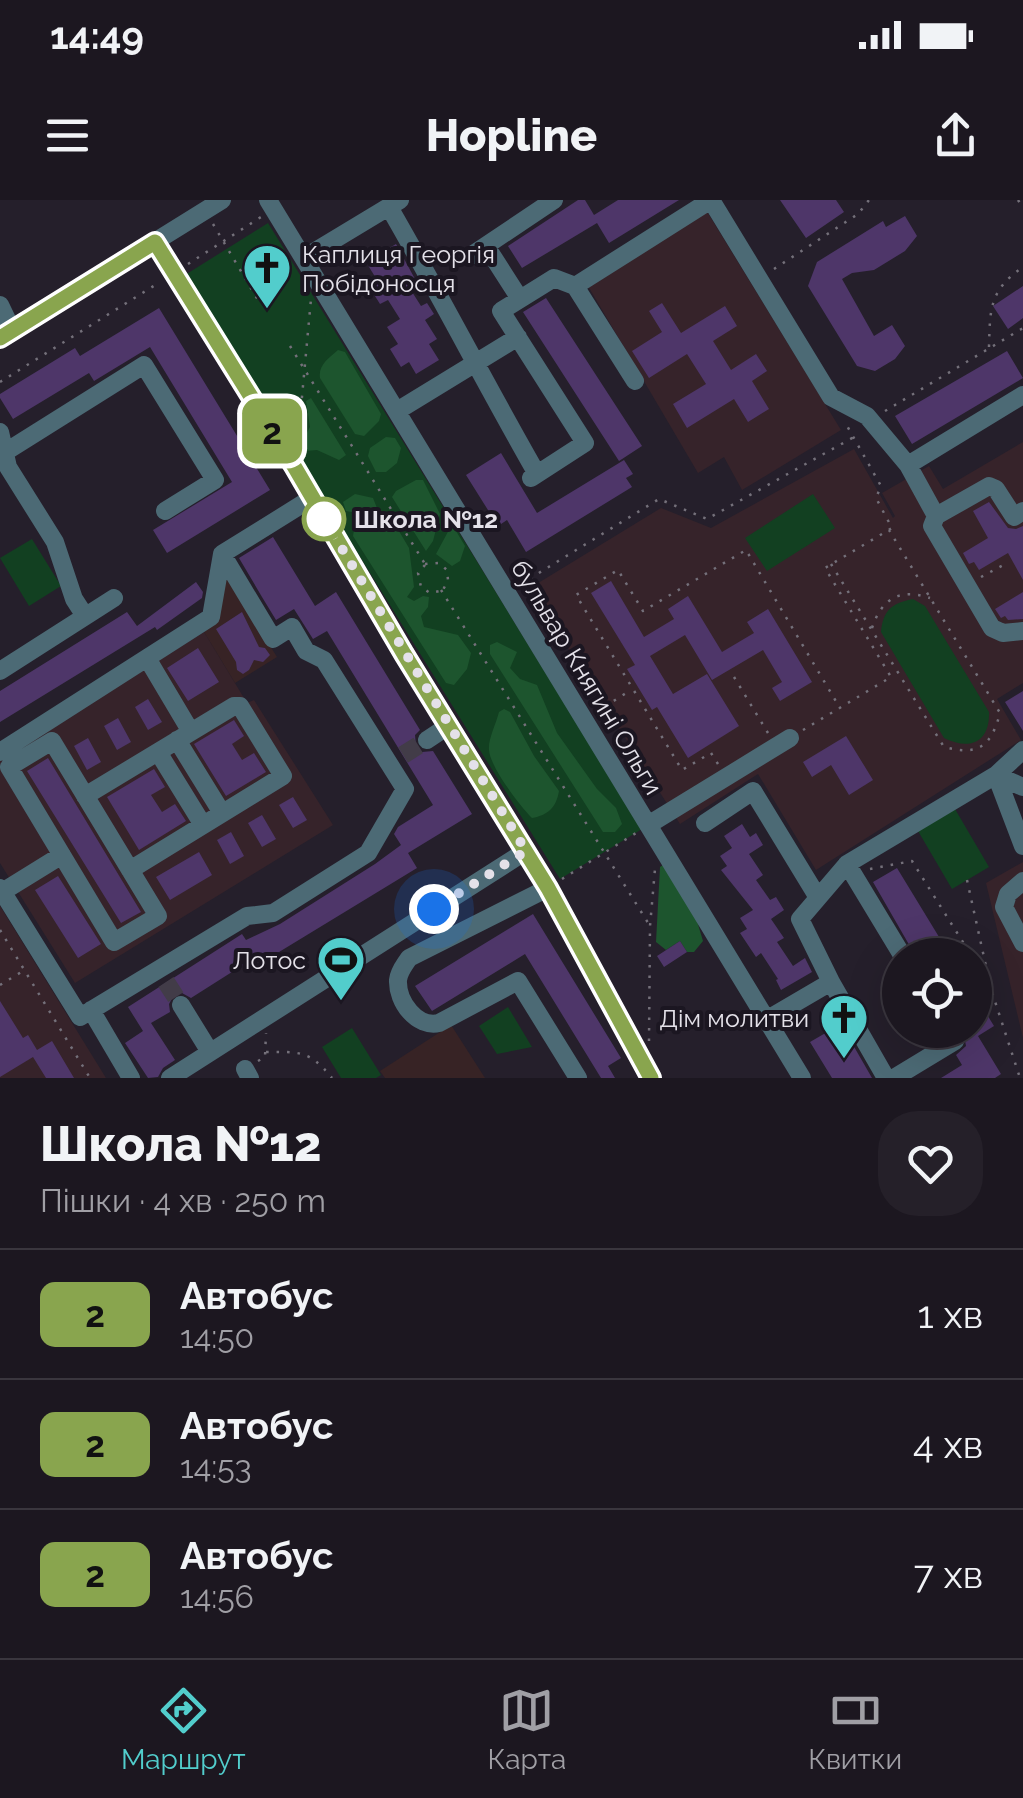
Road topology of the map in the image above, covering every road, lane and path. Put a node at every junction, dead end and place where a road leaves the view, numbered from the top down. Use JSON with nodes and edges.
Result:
{"nodes":[{"id":1,"x":222,"y":200,"type":"edge"},
{"id":2,"x":554,"y":200,"type":"edge"},
{"id":3,"x":711,"y":200,"type":"edge"},
{"id":4,"x":868,"y":200,"type":"edge"},
{"id":5,"x":1018,"y":200,"type":"edge"},
{"id":6,"x":394,"y":203,"type":"edge"},
{"id":7,"x":271,"y":204,"type":"edge"},
{"id":8,"x":1023,"y":208,"type":"edge"},
{"id":9,"x":205,"y":211,"type":"junction"},
{"id":10,"x":155,"y":242,"type":"junction"},
{"id":11,"x":223,"y":242,"type":"junction"},
{"id":12,"x":308,"y":266,"type":"junction"},
{"id":13,"x":1023,"y":266,"type":"edge"},
{"id":14,"x":174,"y":274,"type":"junction"},
{"id":15,"x":758,"y":280,"type":"junction"},
{"id":16,"x":575,"y":286,"type":"junction"},
{"id":17,"x":520,"y":299,"type":"junction"},
{"id":18,"x":258,"y":300,"type":"dead end"},
{"id":19,"x":0,"y":306,"type":"edge"},
{"id":20,"x":1023,"y":328,"type":"edge"},
{"id":21,"x":6,"y":334,"type":"edge"},
{"id":22,"x":518,"y":337,"type":"junction"},
{"id":23,"x":290,"y":346,"type":"dead end"},
{"id":24,"x":988,"y":348,"type":"junction"},
{"id":25,"x":474,"y":363,"type":"junction"},
{"id":26,"x":306,"y":372,"type":"junction"},
{"id":27,"x":635,"y":381,"type":"dead end"},
{"id":28,"x":0,"y":382,"type":"edge"},
{"id":29,"x":1023,"y":396,"type":"edge"},
{"id":30,"x":396,"y":412,"type":"junction"},
{"id":31,"x":870,"y":420,"type":"junction"},
{"id":32,"x":846,"y":424,"type":"dead end"},
{"id":33,"x":0,"y":432,"type":"edge"},
{"id":34,"x":854,"y":437,"type":"junction"},
{"id":35,"x":5,"y":464,"type":"edge"},
{"id":36,"x":908,"y":465,"type":"junction"},
{"id":37,"x":294,"y":466,"type":"junction"},
{"id":38,"x":312,"y":498,"type":"junction"},
{"id":39,"x":1023,"y":511,"type":"edge"},
{"id":40,"x":165,"y":512,"type":"dead end"},
{"id":41,"x":936,"y":516,"type":"junction"},
{"id":42,"x":889,"y":530,"type":"junction"},
{"id":43,"x":222,"y":554,"type":"junction"},
{"id":44,"x":1006,"y":563,"type":"dead end"},
{"id":45,"x":426,"y":564,"type":"junction"},
{"id":46,"x":831,"y":564,"type":"junction"},
{"id":47,"x":967,"y":586,"type":"junction"},
{"id":48,"x":442,"y":590,"type":"junction"},
{"id":49,"x":507,"y":593,"type":"junction"},
{"id":50,"x":114,"y":598,"type":"dead end"},
{"id":51,"x":930,"y":598,"type":"junction"},
{"id":52,"x":85,"y":616,"type":"junction"},
{"id":53,"x":872,"y":630,"type":"junction"},
{"id":54,"x":1023,"y":631,"type":"edge"},
{"id":55,"x":147,"y":658,"type":"junction"},
{"id":56,"x":0,"y":671,"type":"edge"},
{"id":57,"x":734,"y":677,"type":"dead end"},
{"id":58,"x":632,"y":689,"type":"junction"},
{"id":59,"x":840,"y":708,"type":"junction"},
{"id":60,"x":584,"y":720,"type":"junction"},
{"id":61,"x":448,"y":726,"type":"junction"},
{"id":62,"x":184,"y":736,"type":"junction"},
{"id":63,"x":426,"y":740,"type":"tunnel mouth"},
{"id":64,"x":783,"y":743,"type":"junction"},
{"id":65,"x":1023,"y":750,"type":"edge"},
{"id":66,"x":0,"y":752,"type":"edge"},
{"id":67,"x":158,"y":752,"type":"junction"},
{"id":68,"x":996,"y":775,"type":"junction"},
{"id":69,"x":726,"y":778,"type":"junction"},
{"id":70,"x":1023,"y":787,"type":"edge"},
{"id":71,"x":85,"y":796,"type":"junction"},
{"id":72,"x":222,"y":813,"type":"junction"},
{"id":73,"x":705,"y":823,"type":"dead end"},
{"id":74,"x":203,"y":825,"type":"junction"},
{"id":75,"x":653,"y":833,"type":"junction"},
{"id":76,"x":1023,"y":846,"type":"edge"},
{"id":77,"x":526,"y":851,"type":"junction"},
{"id":78,"x":604,"y":852,"type":"junction"},
{"id":79,"x":62,"y":855,"type":"junction"},
{"id":80,"x":849,"y":868,"type":"junction"},
{"id":81,"x":130,"y":870,"type":"junction"},
{"id":82,"x":967,"y":880,"type":"dead end"},
{"id":83,"x":1023,"y":881,"type":"edge"},
{"id":84,"x":548,"y":888,"type":"junction"},
{"id":85,"x":1,"y":890,"type":"edge"},
{"id":86,"x":816,"y":896,"type":"junction"},
{"id":87,"x":650,"y":926,"type":"junction"},
{"id":88,"x":0,"y":930,"type":"edge"},
{"id":89,"x":892,"y":938,"type":"edge"},
{"id":90,"x":960,"y":938,"type":"edge"},
{"id":91,"x":980,"y":938,"type":"edge"},
{"id":92,"x":1023,"y":943,"type":"edge"},
{"id":93,"x":24,"y":970,"type":"junction"},
{"id":94,"x":831,"y":982,"type":"junction"},
{"id":95,"x":0,"y":985,"type":"edge"},
{"id":96,"x":992,"y":989,"type":"edge"},
{"id":97,"x":181,"y":1005,"type":"tunnel mouth"},
{"id":98,"x":85,"y":1013,"type":"junction"},
{"id":99,"x":266,"y":1017,"type":"junction"},
{"id":100,"x":766,"y":1020,"type":"junction"},
{"id":101,"x":943,"y":1048,"type":"edge"},
{"id":102,"x":210,"y":1052,"type":"junction"},
{"id":103,"x":266,"y":1052,"type":"junction"},
{"id":104,"x":247,"y":1074,"type":"edge"},
{"id":105,"x":651,"y":1075,"type":"edge"},
{"id":106,"x":90,"y":1078,"type":"edge"},
{"id":107,"x":131,"y":1078,"type":"edge"},
{"id":108,"x":170,"y":1078,"type":"edge"},
{"id":109,"x":332,"y":1078,"type":"edge"},
{"id":110,"x":578,"y":1078,"type":"edge"},
{"id":111,"x":802,"y":1078,"type":"edge"},
{"id":112,"x":886,"y":1078,"type":"edge"},
{"id":113,"x":894,"y":1078,"type":"edge"},
{"id":114,"x":1020,"y":1078,"type":"edge"}],
"edges":[{"from":1,"to":9,"type":"street"},
{"from":2,"to":17,"type":"street"},
{"from":3,"to":15,"type":"street"},
{"from":3,"to":16,"type":"street"},
{"from":4,"to":15,"type":"path"},
{"from":5,"to":8,"type":"path"},
{"from":6,"to":12,"type":"street"},
{"from":6,"to":25,"type":"street"},
{"from":7,"to":11,"type":"path"},
{"from":7,"to":12,"type":"street","name":"бульвар Княгині Ольги"},
{"from":9,"to":10,"type":"street"},
{"from":9,"to":11,"type":"path"},
{"from":10,"to":14,"type":"street"},
{"from":10,"to":21,"type":"street"},
{"from":11,"to":14,"type":"path"},
{"from":11,"to":18,"type":"path"},
{"from":12,"to":26,"type":"path"},
{"from":12,"to":30,"type":"street","name":"бульвар Княгині Ольги"},
{"from":13,"to":24,"type":"path"},
{"from":14,"to":28,"type":"path"},
{"from":14,"to":37,"type":"street"},
{"from":15,"to":31,"type":"street"},
{"from":16,"to":17,"type":"street"},
{"from":16,"to":27,"type":"street"},
{"from":17,"to":22,"type":"street"},
{"from":19,"to":21,"type":"street"},
{"from":20,"to":24,"type":"path"},
{"from":22,"to":25,"type":"street"},
{"from":22,"to":25,"type":"street"},
{"from":23,"to":26,"type":"path"},
{"from":24,"to":31,"type":"path"},
{"from":25,"to":30,"type":"street"},
{"from":26,"to":37,"type":"path"},
{"from":26,"to":45,"type":"path"},
{"from":29,"to":36,"type":"street"},
{"from":30,"to":49,"type":"street","name":"бульвар Княгині Ольги"},
{"from":31,"to":36,"type":"street"},
{"from":32,"to":34,"type":"path"},
{"from":33,"to":35,"type":"street"},
{"from":34,"to":42,"type":"path"},
{"from":34,"to":49,"type":"path"},
{"from":35,"to":40,"type":"street"},
{"from":35,"to":52,"type":"street"},
{"from":36,"to":41,"type":"street"},
{"from":37,"to":38,"type":"street"},
{"from":38,"to":43,"type":"street"},
{"from":38,"to":61,"type":"street"},
{"from":39,"to":41,"type":"street"},
{"from":41,"to":47,"type":"street"},
{"from":42,"to":46,"type":"path"},
{"from":42,"to":51,"type":"path"},
{"from":43,"to":55,"type":"street"},
{"from":43,"to":98,"type":"street"},
{"from":44,"to":47,"type":"path"},
{"from":45,"to":48,"type":"path"},
{"from":45,"to":48,"type":"path"},
{"from":46,"to":53,"type":"path"},
{"from":46,"to":59,"type":"path"},
{"from":47,"to":54,"type":"street"},
{"from":48,"to":78,"type":"path"},
{"from":49,"to":60,"type":"street","name":"бульвар Княгині Ольги"},
{"from":50,"to":52,"type":"street"},
{"from":51,"to":53,"type":"path"},
{"from":51,"to":53,"type":"path"},
{"from":52,"to":56,"type":"street"},
{"from":55,"to":62,"type":"street"},
{"from":55,"to":66,"type":"street"},
{"from":57,"to":64,"type":"path"},
{"from":58,"to":59,"type":"path"},
{"from":58,"to":60,"type":"path"},
{"from":58,"to":69,"type":"path"},
{"from":59,"to":64,"type":"path"},
{"from":60,"to":75,"type":"street","name":"бульвар Княгині Ольги"},
{"from":61,"to":63,"type":"street"},
{"from":61,"to":77,"type":"street"},
{"from":62,"to":67,"type":"street"},
{"from":62,"to":72,"type":"street"},
{"from":62,"to":72,"type":"street"},
{"from":64,"to":69,"type":"street"},
{"from":65,"to":68,"type":"street"},
{"from":67,"to":71,"type":"street"},
{"from":67,"to":74,"type":"street"},
{"from":68,"to":70,"type":"street"},
{"from":68,"to":76,"type":"street"},
{"from":68,"to":80,"type":"street"},
{"from":69,"to":75,"type":"street"},
{"from":71,"to":79,"type":"street"},
{"from":71,"to":81,"type":"street"},
{"from":72,"to":74,"type":"street"},
{"from":73,"to":86,"type":"street"},
{"from":74,"to":81,"type":"street"},
{"from":75,"to":78,"type":"path"},
{"from":75,"to":87,"type":"path"},
{"from":75,"to":100,"type":"street","name":"бульвар Княгині Ольги"},
{"from":77,"to":84,"type":"street"},
{"from":77,"to":99,"type":"street"},
{"from":78,"to":84,"type":"path"},
{"from":78,"to":87,"type":"path"},
{"from":79,"to":81,"type":"street"},
{"from":79,"to":85,"type":"street"},
{"from":80,"to":86,"type":"street"},
{"from":80,"to":89,"type":"street"},
{"from":80,"to":90,"type":"path"},
{"from":82,"to":91,"type":"path"},
{"from":83,"to":92,"type":"street"},
{"from":84,"to":105,"type":"street"},
{"from":84,"to":110,"type":"street"},
{"from":85,"to":98,"type":"street"},
{"from":86,"to":94,"type":"street"},
{"from":87,"to":105,"type":"path"},
{"from":88,"to":93,"type":"path"},
{"from":93,"to":95,"type":"path"},
{"from":93,"to":106,"type":"path"},
{"from":94,"to":100,"type":"street"},
{"from":94,"to":112,"type":"street"},
{"from":96,"to":114,"type":"path"},
{"from":97,"to":102,"type":"street"},
{"from":98,"to":107,"type":"street"},
{"from":99,"to":102,"type":"street"},
{"from":99,"to":103,"type":"path"},
{"from":100,"to":111,"type":"street","name":"бульвар Княгині Ольги"},
{"from":101,"to":113,"type":"street"},
{"from":102,"to":108,"type":"street"},
{"from":103,"to":104,"type":"path"},
{"from":103,"to":109,"type":"path"}]}
